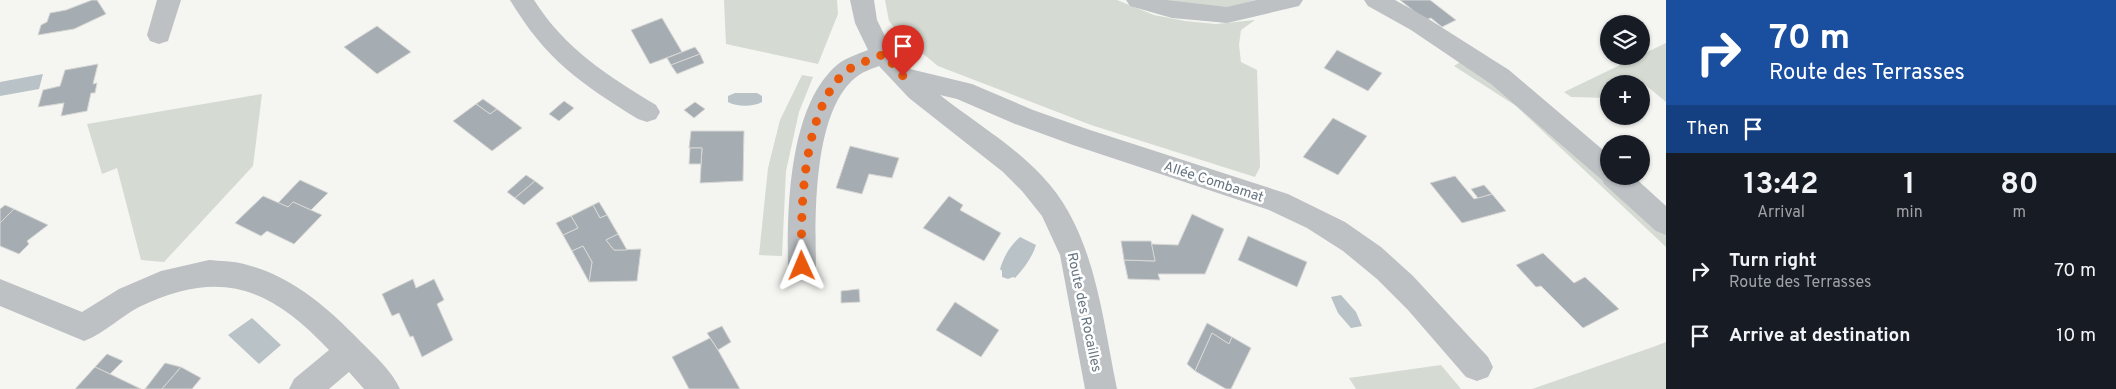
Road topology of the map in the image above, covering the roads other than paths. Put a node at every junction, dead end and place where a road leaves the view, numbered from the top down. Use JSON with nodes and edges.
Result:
{"nodes":[{"id":1,"x":169,"y":0,"type":"edge"},
{"id":2,"x":522,"y":0,"type":"edge"},
{"id":3,"x":862,"y":0,"type":"edge"},
{"id":4,"x":1138,"y":0,"type":"edge"},
{"id":5,"x":1290,"y":0,"type":"edge"},
{"id":6,"x":1376,"y":0,"type":"edge"},
{"id":7,"x":159,"y":35,"type":"dead end"},
{"id":8,"x":895,"y":67,"type":"junction"},
{"id":9,"x":647,"y":112,"type":"dead end"},
{"id":10,"x":1600,"y":163,"type":"edge"},
{"id":11,"x":1624,"y":185,"type":"edge"},
{"id":12,"x":1666,"y":223,"type":"edge"},
{"id":13,"x":802,"y":266,"type":"dead end"},
{"id":14,"x":0,"y":292,"type":"edge"},
{"id":15,"x":350,"y":352,"type":"junction"},
{"id":16,"x":1477,"y":367,"type":"dead end"},
{"id":17,"x":305,"y":389,"type":"edge"},
{"id":18,"x":384,"y":389,"type":"edge"},
{"id":19,"x":1101,"y":389,"type":"edge"}],
"edges":[{"from":1,"to":7,"type":"street"},
{"from":2,"to":9,"type":"street"},
{"from":3,"to":8,"type":"street","name":"Route des Rocailles"},
{"from":4,"to":5,"type":"street"},
{"from":6,"to":10,"type":"street"},
{"from":8,"to":13,"type":"street"},
{"from":8,"to":16,"type":"street","name":"Allée Combamat"},
{"from":8,"to":19,"type":"street","name":"Route des Rocailles"},
{"from":11,"to":12,"type":"street"},
{"from":14,"to":15,"type":"street"},
{"from":15,"to":17,"type":"street"},
{"from":15,"to":18,"type":"street"}]}
